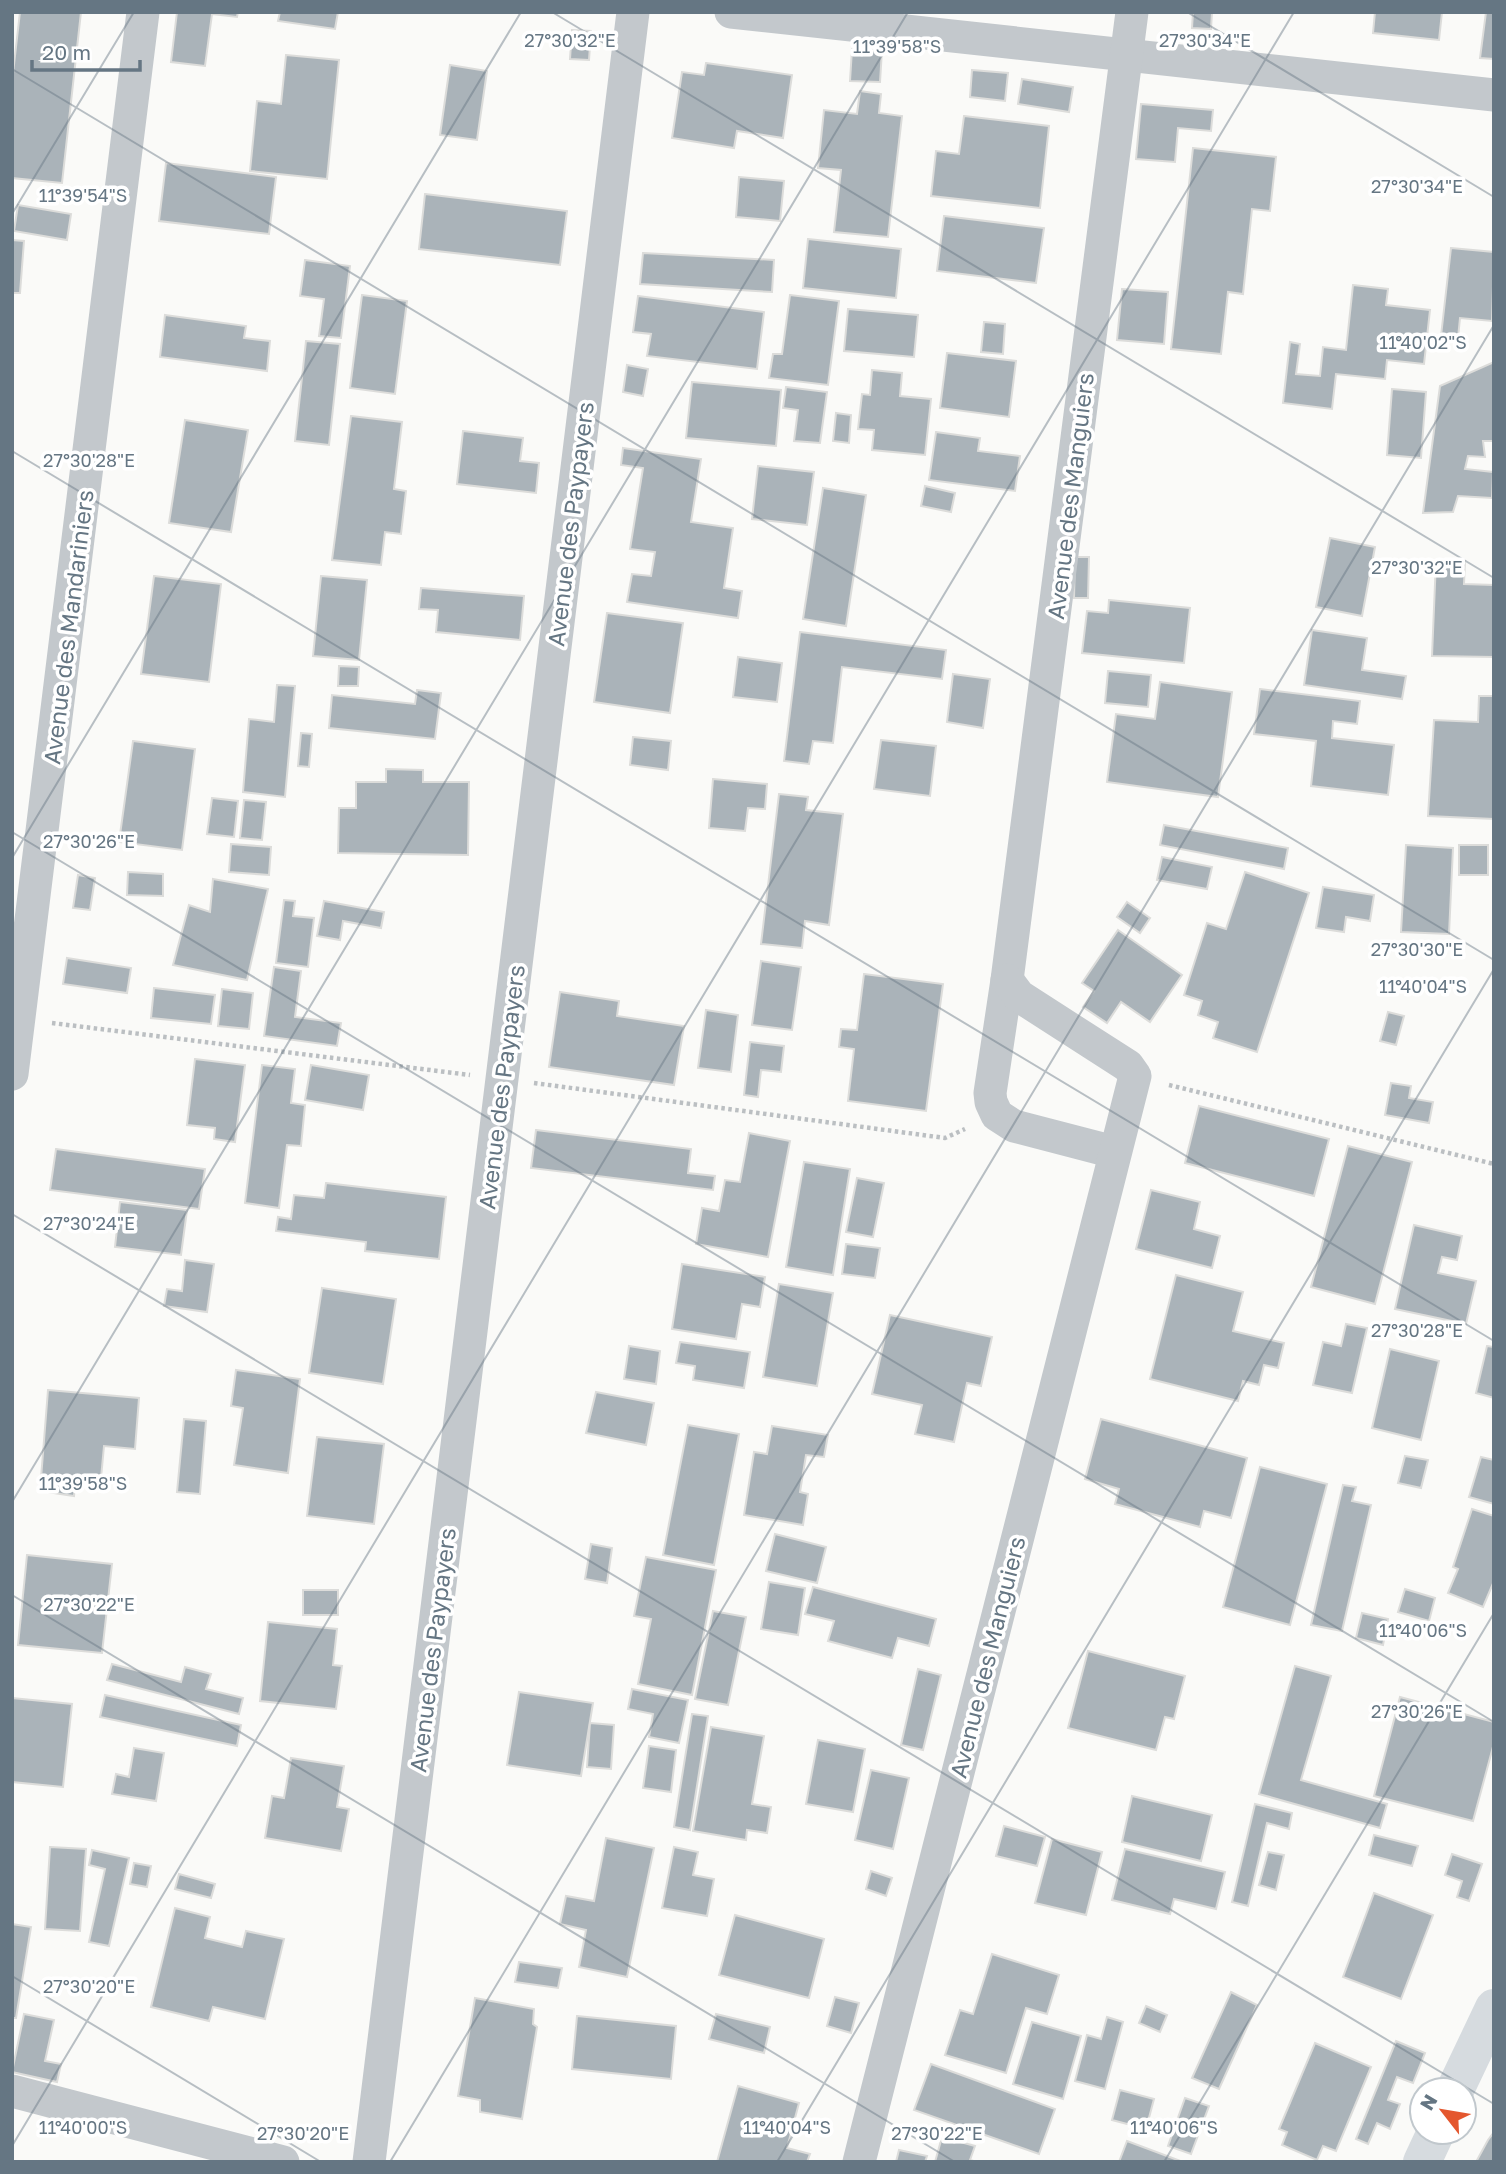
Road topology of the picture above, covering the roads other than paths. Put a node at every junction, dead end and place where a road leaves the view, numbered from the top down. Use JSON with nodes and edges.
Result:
{"nodes":[{"id":1,"x":143,"y":12,"type":"edge"},
{"id":2,"x":633,"y":12,"type":"edge"},
{"id":3,"x":731,"y":12,"type":"edge"},
{"id":4,"x":1132,"y":12,"type":"edge"},
{"id":5,"x":1128,"y":55,"type":"junction"},
{"id":6,"x":1494,"y":95,"type":"edge"},
{"id":7,"x":1007,"y":980,"type":"junction"},
{"id":8,"x":12,"y":1074,"type":"edge"},
{"id":9,"x":1114,"y":1152,"type":"junction"},
{"id":10,"x":1494,"y":2008,"type":"edge"},
{"id":11,"x":1462,"y":2076,"type":"edge"},
{"id":12,"x":12,"y":2091,"type":"edge"},
{"id":13,"x":1429,"y":2146,"type":"edge"},
{"id":14,"x":283,"y":2162,"type":"edge"},
{"id":15,"x":369,"y":2162,"type":"edge"},
{"id":16,"x":859,"y":2162,"type":"edge"},
{"id":17,"x":1422,"y":2162,"type":"edge"}],
"edges":[{"from":1,"to":8,"type":"street","name":"Avenue des Mandariniers"},
{"from":2,"to":15,"type":"street","name":"Avenue des Paypayers"},
{"from":3,"to":5,"type":"street"},
{"from":4,"to":5,"type":"street","name":"Avenue des Manguiers"},
{"from":5,"to":6,"type":"street"},
{"from":5,"to":7,"type":"street","name":"Avenue des Manguiers"},
{"from":7,"to":9,"type":"street","name":"Avenue des Manguiers"},
{"from":7,"to":9,"type":"street","name":"Avenue des Manguiers"},
{"from":9,"to":16,"type":"street","name":"Avenue des Manguiers"},
{"from":10,"to":11,"type":"street"},
{"from":12,"to":14,"type":"street"},
{"from":13,"to":17,"type":"street"}]}
